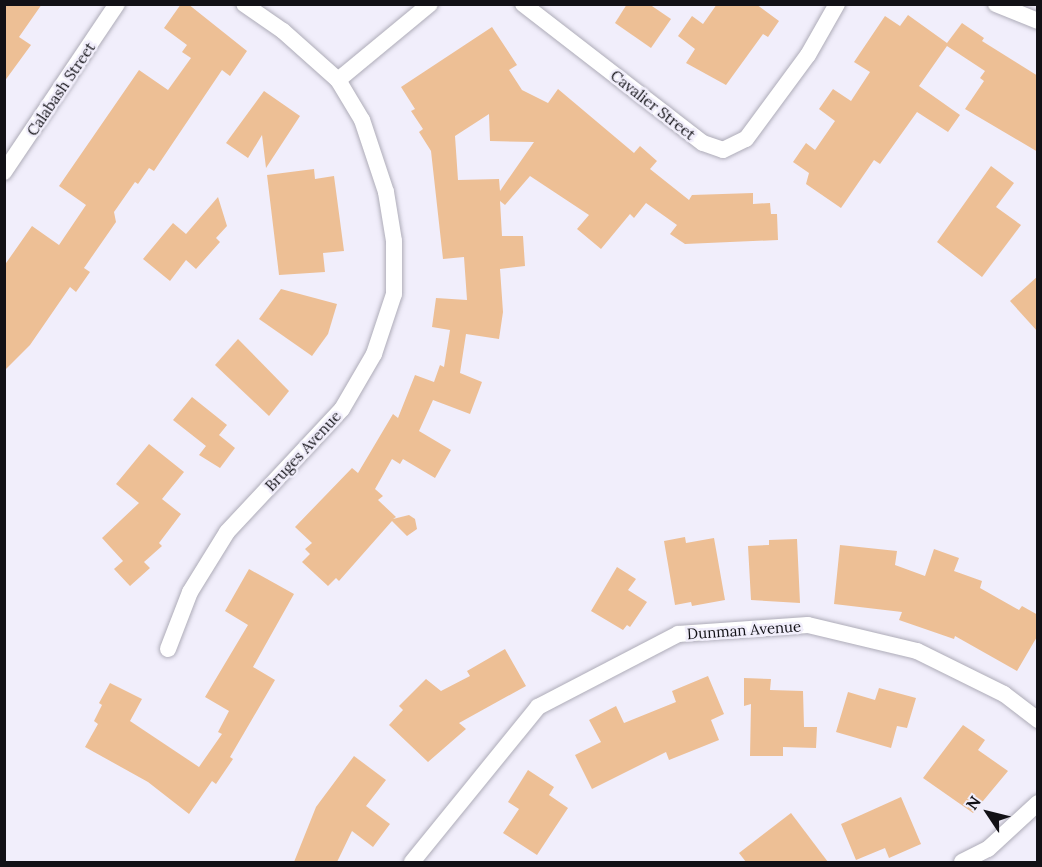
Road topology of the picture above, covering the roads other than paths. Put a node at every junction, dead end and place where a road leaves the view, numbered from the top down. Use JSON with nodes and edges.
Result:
{"nodes":[{"id":1,"x":117,"y":4,"type":"edge"},
{"id":2,"x":244,"y":4,"type":"edge"},
{"id":3,"x":429,"y":4,"type":"edge"},
{"id":4,"x":523,"y":4,"type":"edge"},
{"id":5,"x":837,"y":4,"type":"edge"},
{"id":6,"x":996,"y":4,"type":"edge"},
{"id":7,"x":1038,"y":21,"type":"edge"},
{"id":8,"x":338,"y":80,"type":"junction"},
{"id":9,"x":4,"y":172,"type":"edge"},
{"id":10,"x":168,"y":649,"type":"dead end"},
{"id":11,"x":1038,"y":720,"type":"edge"},
{"id":12,"x":1038,"y":803,"type":"edge"},
{"id":13,"x":412,"y":862,"type":"edge"},
{"id":14,"x":962,"y":862,"type":"edge"}],
"edges":[{"from":1,"to":9,"type":"street","name":"Calabash Street"},
{"from":2,"to":8,"type":"street","name":"Bruges Avenue"},
{"from":3,"to":8,"type":"street"},
{"from":4,"to":5,"type":"street","name":"Cavalier Street"},
{"from":6,"to":7,"type":"street"},
{"from":8,"to":10,"type":"street","name":"Bruges Avenue"},
{"from":11,"to":13,"type":"street","name":"Dunman Avenue"},
{"from":12,"to":14,"type":"street"}]}
